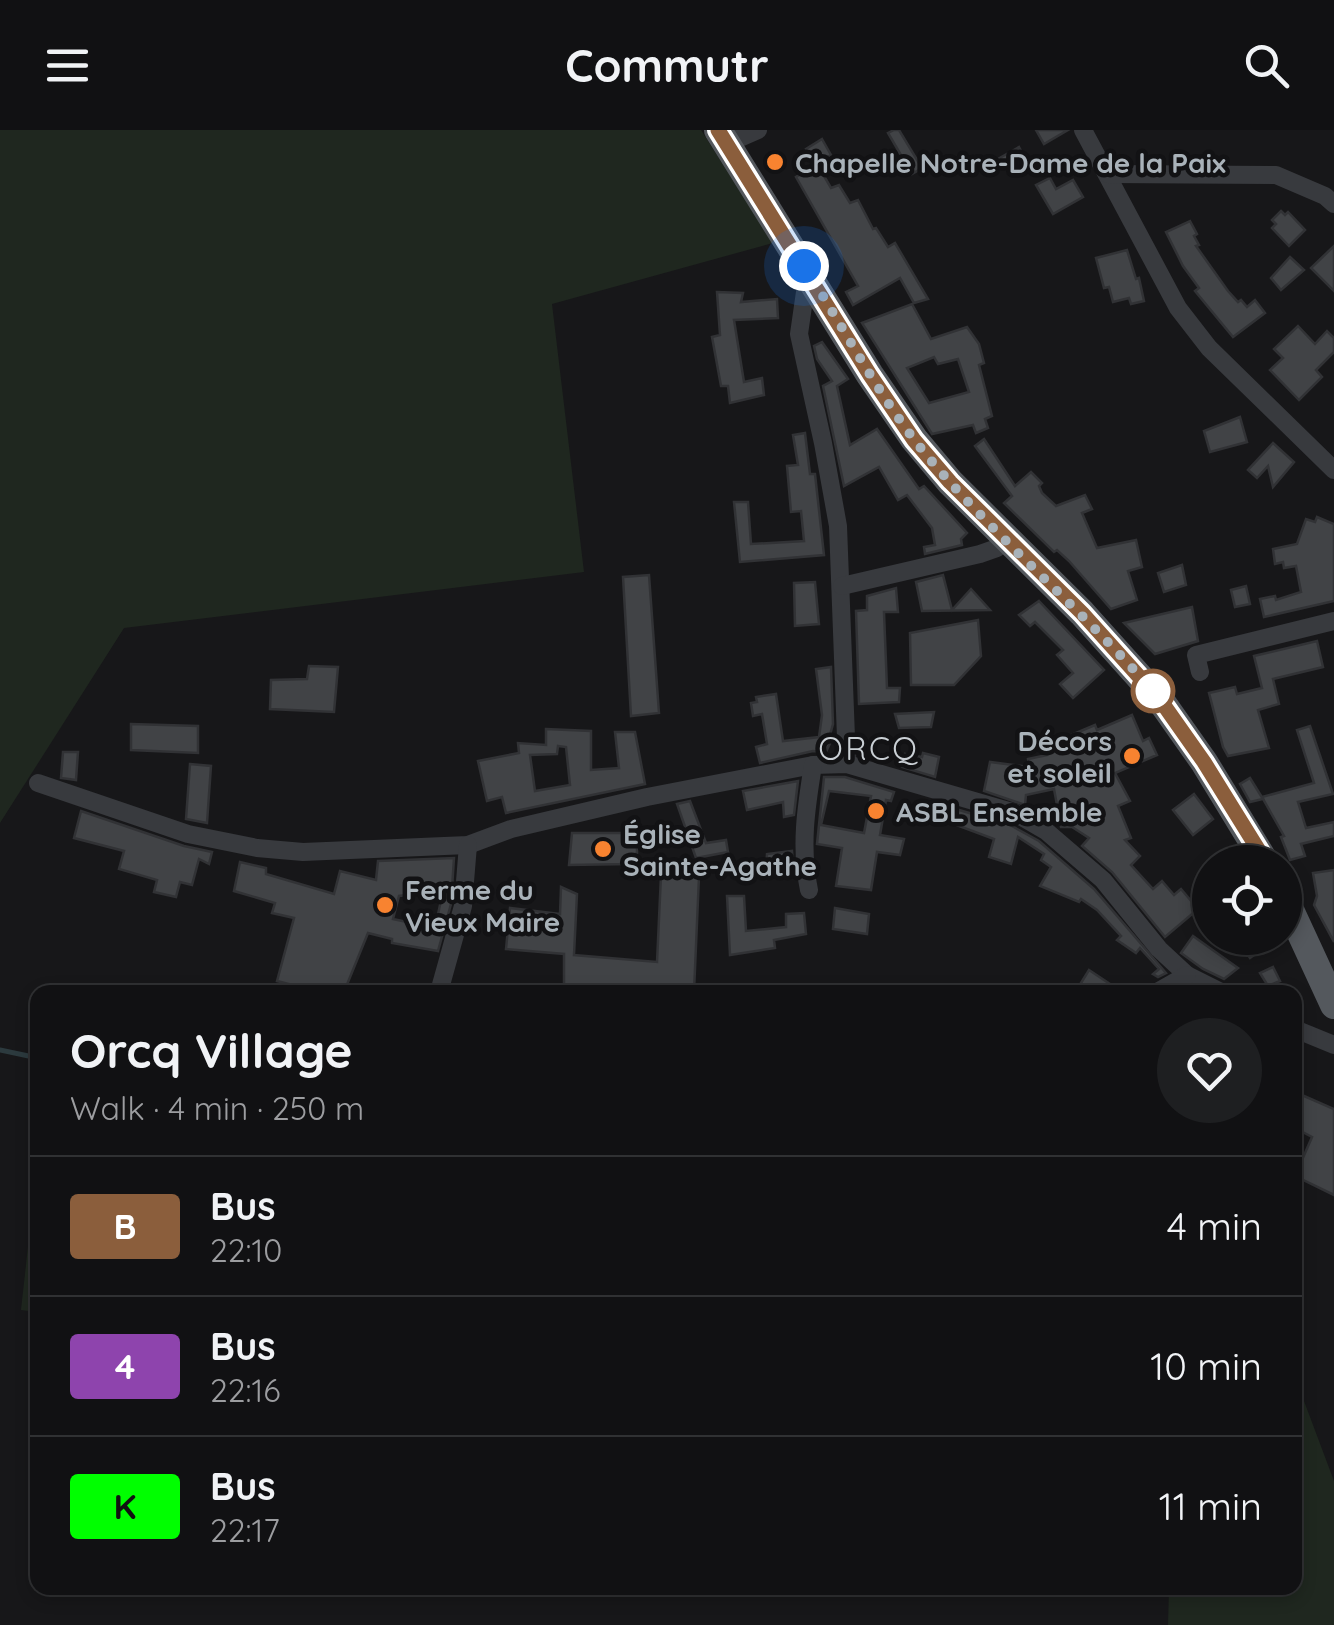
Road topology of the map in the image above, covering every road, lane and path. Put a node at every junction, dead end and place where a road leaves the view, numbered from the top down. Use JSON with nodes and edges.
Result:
{"nodes":[{"id":1,"x":758,"y":130,"type":"edge"},
{"id":2,"x":1083,"y":130,"type":"edge"},
{"id":3,"x":722,"y":137,"type":"edge"},
{"id":4,"x":1107,"y":174,"type":"junction"},
{"id":5,"x":1334,"y":204,"type":"edge"},
{"id":6,"x":815,"y":284,"type":"junction"},
{"id":7,"x":1334,"y":470,"type":"edge"},
{"id":8,"x":1006,"y":539,"type":"junction"},
{"id":9,"x":842,"y":586,"type":"junction"},
{"id":10,"x":1334,"y":621,"type":"edge"},
{"id":11,"x":1200,"y":672,"type":"dead end"},
{"id":12,"x":847,"y":764,"type":"junction"},
{"id":13,"x":814,"y":765,"type":"junction"},
{"id":14,"x":38,"y":784,"type":"dead end"},
{"id":15,"x":468,"y":845,"type":"junction"},
{"id":16,"x":1255,"y":845,"type":"edge"},
{"id":17,"x":809,"y":890,"type":"dead end"},
{"id":18,"x":1302,"y":935,"type":"edge"},
{"id":19,"x":1187,"y":975,"type":"junction"},
{"id":20,"x":440,"y":985,"type":"edge"},
{"id":21,"x":1169,"y":985,"type":"edge"},
{"id":22,"x":1207,"y":985,"type":"edge"},
{"id":23,"x":1334,"y":1004,"type":"edge"},
{"id":24,"x":1302,"y":1032,"type":"edge"},
{"id":25,"x":1334,"y":1045,"type":"edge"}],
"edges":[{"from":1,"to":3,"type":"street"},
{"from":2,"to":4,"type":"street"},
{"from":3,"to":6,"type":"main road"},
{"from":4,"to":5,"type":"street"},
{"from":4,"to":7,"type":"street"},
{"from":6,"to":8,"type":"main road"},
{"from":6,"to":9,"type":"street"},
{"from":8,"to":9,"type":"street"},
{"from":8,"to":16,"type":"main road"},
{"from":9,"to":12,"type":"street"},
{"from":10,"to":11,"type":"street"},
{"from":12,"to":13,"type":"street"},
{"from":12,"to":19,"type":"street"},
{"from":13,"to":15,"type":"street"},
{"from":13,"to":17,"type":"street"},
{"from":14,"to":15,"type":"street"},
{"from":15,"to":20,"type":"street"},
{"from":18,"to":23,"type":"main road"},
{"from":19,"to":21,"type":"street"},
{"from":19,"to":22,"type":"street"},
{"from":24,"to":25,"type":"street"}]}
